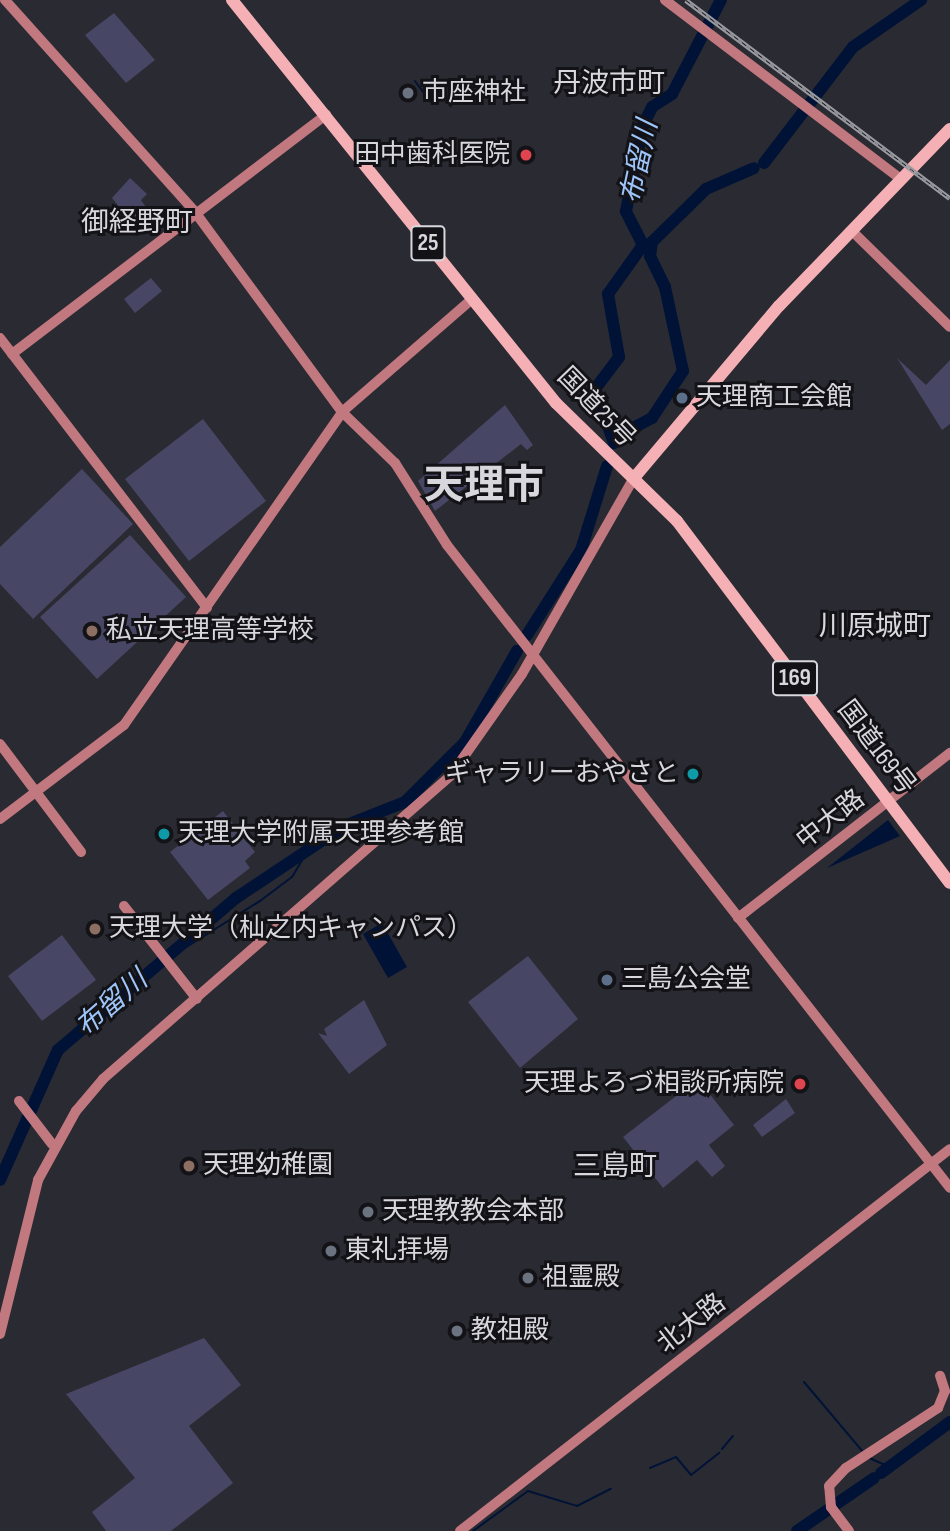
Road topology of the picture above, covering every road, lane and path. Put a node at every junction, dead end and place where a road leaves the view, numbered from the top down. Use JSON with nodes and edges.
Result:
{"nodes":[{"id":1,"x":5,"y":0,"type":"edge"},
{"id":2,"x":232,"y":0,"type":"edge"},
{"id":3,"x":665,"y":0,"type":"edge"},
{"id":4,"x":326,"y":115,"type":"junction"},
{"id":5,"x":950,"y":129,"type":"edge"},
{"id":6,"x":901,"y":179,"type":"junction"},
{"id":7,"x":195,"y":212,"type":"junction"},
{"id":8,"x":852,"y":231,"type":"junction"},
{"id":9,"x":472,"y":299,"type":"junction"},
{"id":10,"x":950,"y":327,"type":"edge"},
{"id":11,"x":0,"y":338,"type":"edge"},
{"id":12,"x":12,"y":354,"type":"junction"},
{"id":13,"x":342,"y":412,"type":"junction"},
{"id":14,"x":634,"y":478,"type":"junction"},
{"id":15,"x":207,"y":608,"type":"junction"},
{"id":16,"x":533,"y":655,"type":"junction"},
{"id":17,"x":0,"y":744,"type":"edge"},
{"id":18,"x":950,"y":754,"type":"edge"},
{"id":19,"x":36,"y":792,"type":"junction"},
{"id":20,"x":888,"y":802,"type":"junction"},
{"id":21,"x":0,"y":818,"type":"edge"},
{"id":22,"x":81,"y":852,"type":"dead end"},
{"id":23,"x":950,"y":883,"type":"edge"},
{"id":24,"x":124,"y":906,"type":"dead end"},
{"id":25,"x":738,"y":918,"type":"junction"},
{"id":26,"x":197,"y":999,"type":"junction"},
{"id":27,"x":19,"y":1101,"type":"dead end"},
{"id":28,"x":52,"y":1144,"type":"junction"},
{"id":29,"x":950,"y":1149,"type":"edge"},
{"id":30,"x":930,"y":1164,"type":"junction"},
{"id":31,"x":950,"y":1188,"type":"edge"},
{"id":32,"x":0,"y":1334,"type":"edge"},
{"id":33,"x":940,"y":1376,"type":"dead end"},
{"id":34,"x":460,"y":1531,"type":"edge"},
{"id":35,"x":849,"y":1531,"type":"edge"}],
"edges":[{"from":1,"to":7,"type":"street"},
{"from":2,"to":4,"type":"highway","name":"国道25号","number":"25"},
{"from":3,"to":6,"type":"street"},
{"from":4,"to":7,"type":"street"},
{"from":4,"to":9,"type":"highway","name":"国道25号","number":"25"},
{"from":5,"to":6,"type":"highway","name":"国道25号"},
{"from":6,"to":8,"type":"highway","name":"国道25号"},
{"from":7,"to":12,"type":"street"},
{"from":7,"to":13,"type":"street"},
{"from":8,"to":10,"type":"street"},
{"from":8,"to":14,"type":"highway","name":"国道25号"},
{"from":9,"to":13,"type":"street"},
{"from":9,"to":14,"type":"highway","name":"国道25号","number":"25"},
{"from":11,"to":12,"type":"street"},
{"from":12,"to":15,"type":"street"},
{"from":13,"to":15,"type":"street"},
{"from":13,"to":16,"type":"street"},
{"from":14,"to":16,"type":"street"},
{"from":14,"to":20,"type":"highway","name":"国道169号","number":"169"},
{"from":15,"to":19,"type":"street"},
{"from":16,"to":25,"type":"street"},
{"from":16,"to":26,"type":"street"},
{"from":17,"to":19,"type":"street"},
{"from":18,"to":20,"type":"street","name":"中大路"},
{"from":19,"to":21,"type":"street"},
{"from":19,"to":22,"type":"street"},
{"from":20,"to":23,"type":"highway","name":"国道169号","number":"169"},
{"from":20,"to":25,"type":"street","name":"中大路"},
{"from":24,"to":26,"type":"street"},
{"from":25,"to":30,"type":"street"},
{"from":26,"to":28,"type":"street"},
{"from":27,"to":28,"type":"street"},
{"from":28,"to":32,"type":"street"},
{"from":29,"to":30,"type":"street","name":"北大路"},
{"from":30,"to":31,"type":"street"},
{"from":30,"to":34,"type":"street","name":"北大路"},
{"from":33,"to":35,"type":"street"}]}
